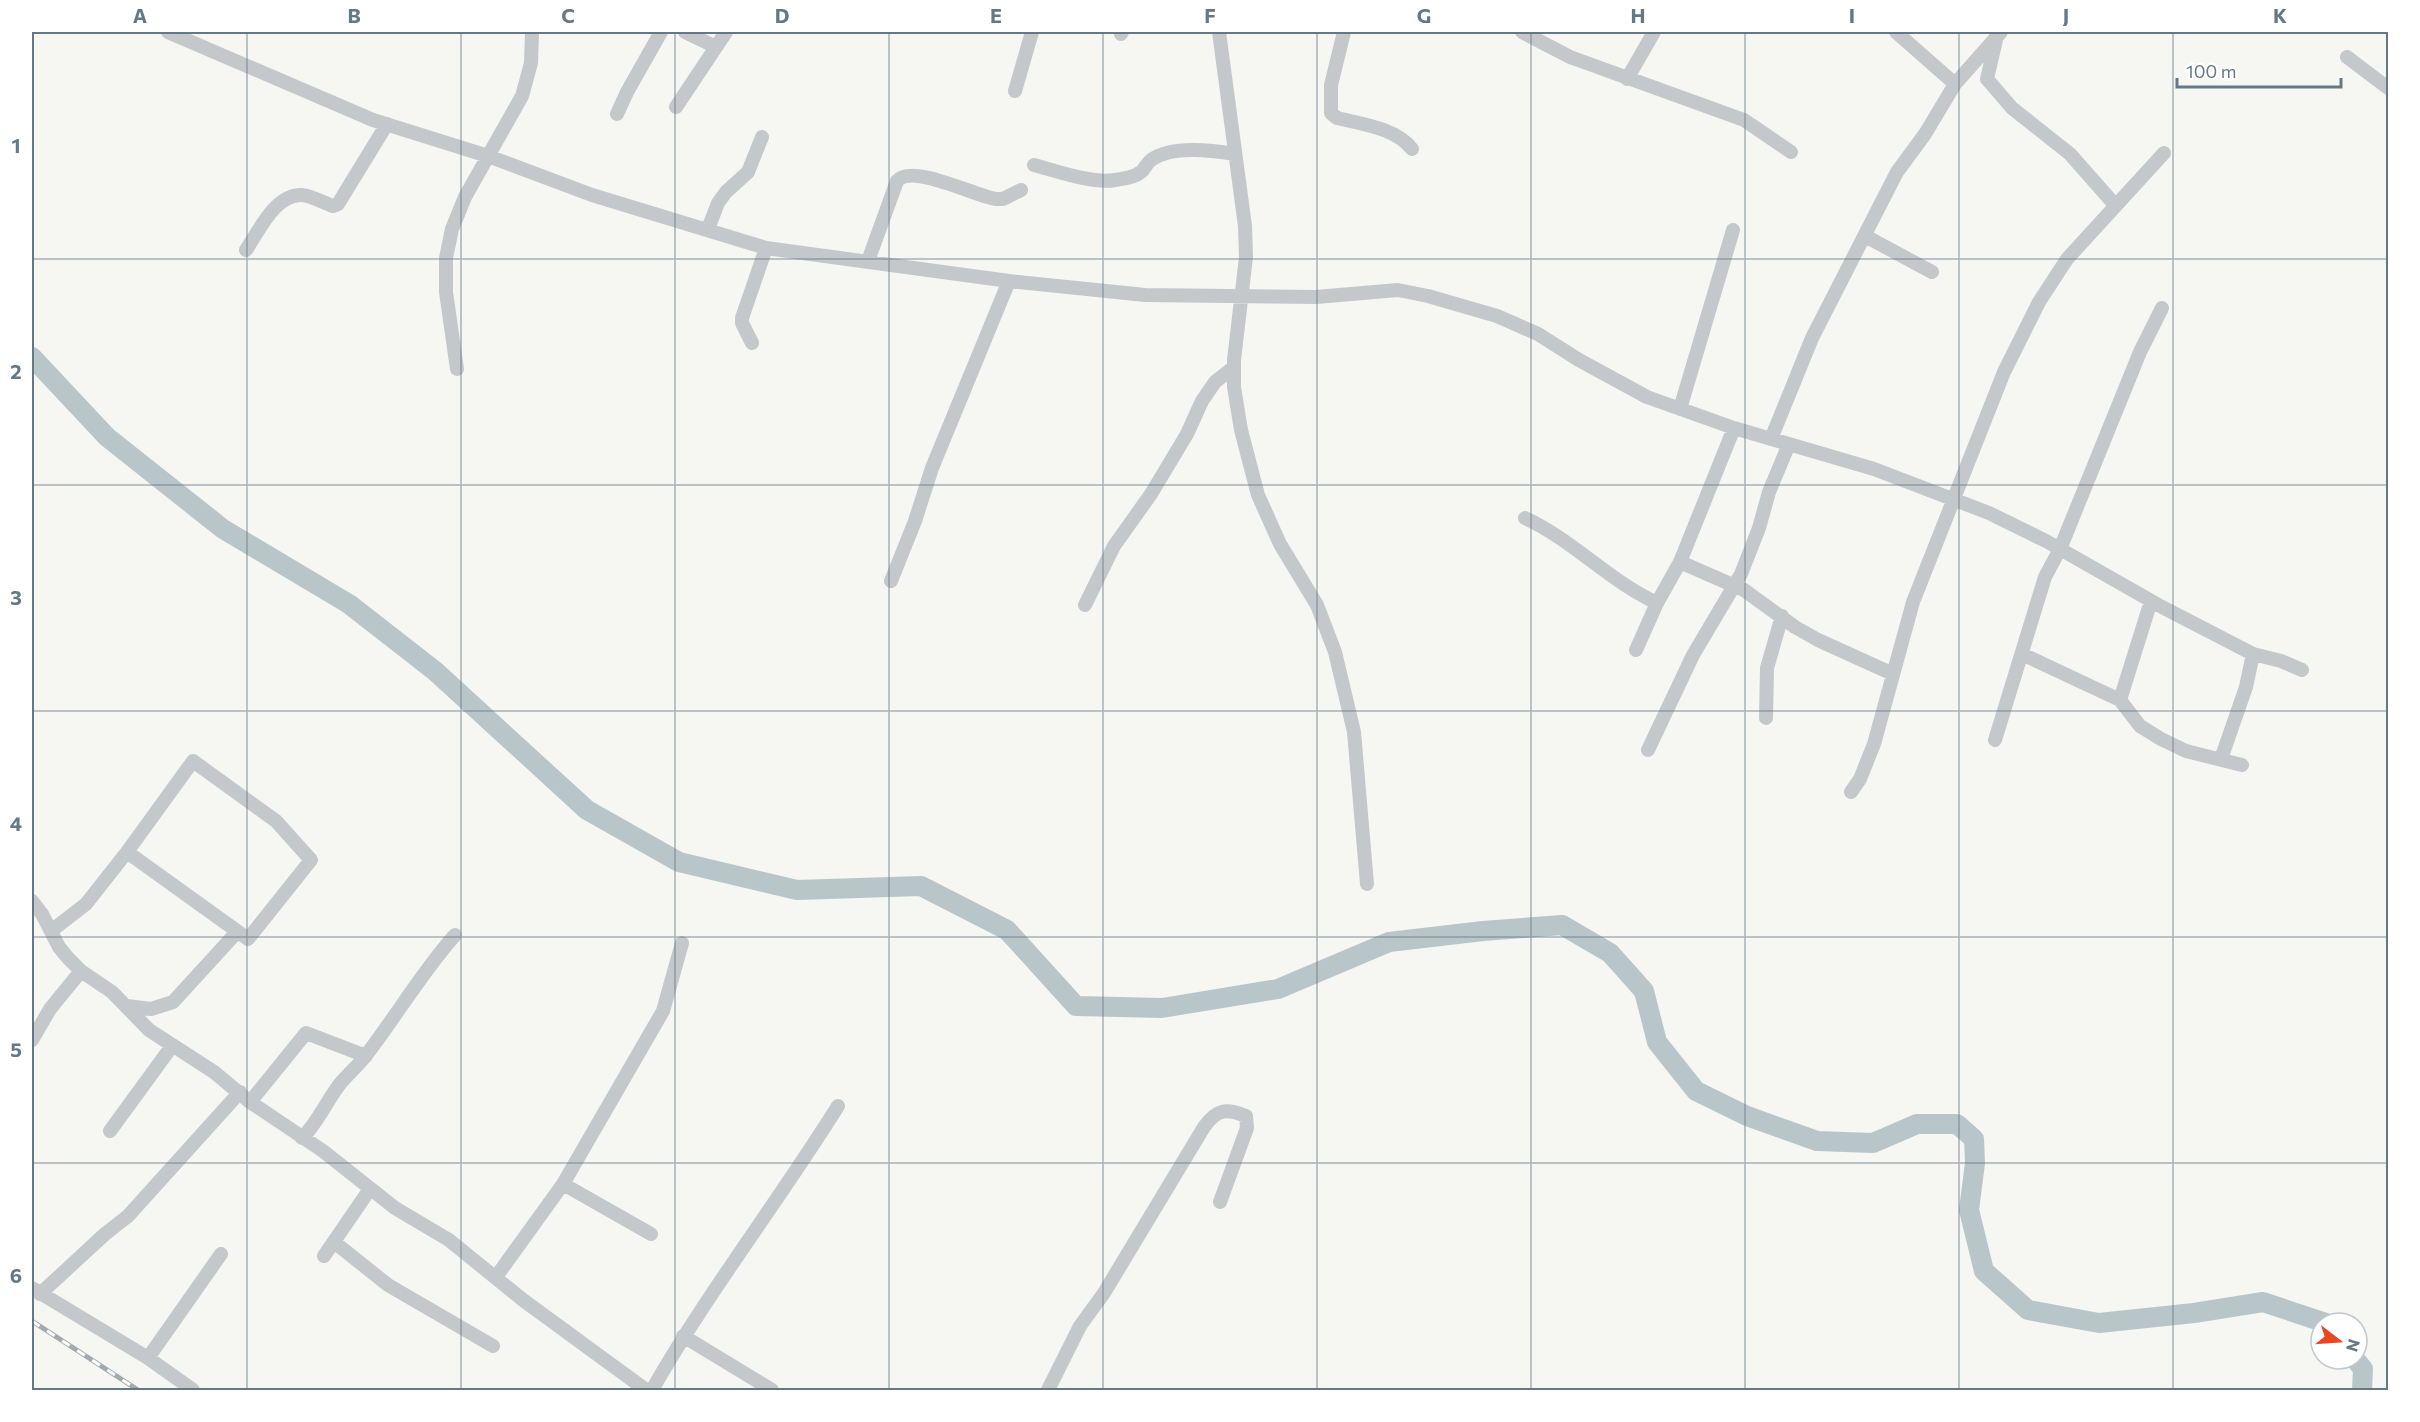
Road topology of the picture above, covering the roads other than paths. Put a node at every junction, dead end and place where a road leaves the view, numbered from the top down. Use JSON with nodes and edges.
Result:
{"nodes":[{"id":1,"x":168,"y":32,"type":"edge"},
{"id":2,"x":532,"y":32,"type":"edge"},
{"id":3,"x":661,"y":32,"type":"edge"},
{"id":4,"x":685,"y":32,"type":"edge"},
{"id":5,"x":726,"y":32,"type":"edge"},
{"id":6,"x":1032,"y":32,"type":"edge"},
{"id":7,"x":1219,"y":32,"type":"edge"},
{"id":8,"x":1344,"y":32,"type":"edge"},
{"id":9,"x":1522,"y":32,"type":"edge"},
{"id":10,"x":1654,"y":32,"type":"edge"},
{"id":11,"x":1896,"y":32,"type":"edge"},
{"id":12,"x":1998,"y":35,"type":"edge"},
{"id":13,"x":716,"y":47,"type":"junction"},
{"id":14,"x":2347,"y":57,"type":"dead end"},
{"id":15,"x":1627,"y":79,"type":"junction"},
{"id":16,"x":1955,"y":84,"type":"junction"},
{"id":17,"x":2388,"y":88,"type":"edge"},
{"id":18,"x":1015,"y":91,"type":"dead end"},
{"id":19,"x":676,"y":107,"type":"dead end"},
{"id":20,"x":617,"y":114,"type":"dead end"},
{"id":21,"x":387,"y":124,"type":"junction"},
{"id":22,"x":762,"y":137,"type":"dead end"},
{"id":23,"x":1412,"y":149,"type":"dead end"},
{"id":24,"x":1791,"y":152,"type":"dead end"},
{"id":25,"x":2164,"y":153,"type":"dead end"},
{"id":26,"x":1235,"y":154,"type":"junction"},
{"id":27,"x":488,"y":156,"type":"junction"},
{"id":28,"x":1034,"y":165,"type":"dead end"},
{"id":29,"x":1021,"y":190,"type":"dead end"},
{"id":30,"x":2115,"y":205,"type":"junction"},
{"id":31,"x":708,"y":229,"type":"junction"},
{"id":32,"x":1733,"y":230,"type":"dead end"},
{"id":33,"x":1865,"y":236,"type":"junction"},
{"id":34,"x":766,"y":248,"type":"junction"},
{"id":35,"x":246,"y":249,"type":"dead end"},
{"id":36,"x":868,"y":261,"type":"junction"},
{"id":37,"x":1932,"y":273,"type":"dead end"},
{"id":38,"x":1010,"y":281,"type":"junction"},
{"id":39,"x":1241,"y":295,"type":"junction"},
{"id":40,"x":2162,"y":308,"type":"dead end"},
{"id":41,"x":752,"y":343,"type":"dead end"},
{"id":42,"x":1234,"y":368,"type":"junction"},
{"id":43,"x":457,"y":369,"type":"dead end"},
{"id":44,"x":1680,"y":409,"type":"junction"},
{"id":45,"x":1734,"y":428,"type":"junction"},
{"id":46,"x":1771,"y":439,"type":"junction"},
{"id":47,"x":1789,"y":444,"type":"junction"},
{"id":48,"x":1952,"y":499,"type":"junction"},
{"id":49,"x":1525,"y":518,"type":"dead end"},
{"id":50,"x":2060,"y":549,"type":"junction"},
{"id":51,"x":1680,"y":562,"type":"junction"},
{"id":52,"x":891,"y":582,"type":"dead end"},
{"id":53,"x":1735,"y":585,"type":"junction"},
{"id":54,"x":2151,"y":601,"type":"junction"},
{"id":55,"x":1657,"y":603,"type":"junction"},
{"id":56,"x":1085,"y":605,"type":"dead end"},
{"id":57,"x":1782,"y":616,"type":"junction"},
{"id":58,"x":1636,"y":650,"type":"dead end"},
{"id":59,"x":2022,"y":654,"type":"junction"},
{"id":60,"x":2253,"y":654,"type":"junction"},
{"id":61,"x":2302,"y":670,"type":"dead end"},
{"id":62,"x":1893,"y":674,"type":"junction"},
{"id":63,"x":2120,"y":700,"type":"junction"},
{"id":64,"x":1766,"y":718,"type":"dead end"},
{"id":65,"x":1995,"y":740,"type":"dead end"},
{"id":66,"x":1648,"y":750,"type":"dead end"},
{"id":67,"x":2221,"y":759,"type":"junction"},
{"id":68,"x":2242,"y":765,"type":"dead end"},
{"id":69,"x":1851,"y":792,"type":"dead end"},
{"id":70,"x":127,"y":852,"type":"junction"},
{"id":71,"x":1367,"y":884,"type":"dead end"},
{"id":72,"x":32,"y":901,"type":"edge"},
{"id":73,"x":51,"y":931,"type":"junction"},
{"id":74,"x":237,"y":932,"type":"junction"},
{"id":75,"x":455,"y":935,"type":"dead end"},
{"id":76,"x":682,"y":943,"type":"dead end"},
{"id":77,"x":81,"y":971,"type":"junction"},
{"id":78,"x":127,"y":1006,"type":"junction"},
{"id":79,"x":32,"y":1040,"type":"edge"},
{"id":80,"x":172,"y":1046,"type":"junction"},
{"id":81,"x":366,"y":1056,"type":"junction"},
{"id":82,"x":245,"y":1097,"type":"junction"},
{"id":83,"x":838,"y":1106,"type":"dead end"},
{"id":84,"x":110,"y":1131,"type":"dead end"},
{"id":85,"x":302,"y":1138,"type":"junction"},
{"id":86,"x":564,"y":1184,"type":"junction"},
{"id":87,"x":370,"y":1189,"type":"junction"},
{"id":88,"x":1220,"y":1202,"type":"dead end"},
{"id":89,"x":651,"y":1234,"type":"dead end"},
{"id":90,"x":334,"y":1242,"type":"junction"},
{"id":91,"x":221,"y":1254,"type":"dead end"},
{"id":92,"x":324,"y":1256,"type":"dead end"},
{"id":93,"x":496,"y":1278,"type":"junction"},
{"id":94,"x":36,"y":1291,"type":"edge"},
{"id":95,"x":683,"y":1336,"type":"junction"},
{"id":96,"x":493,"y":1346,"type":"dead end"},
{"id":97,"x":148,"y":1358,"type":"junction"},
{"id":98,"x":193,"y":1390,"type":"edge"},
{"id":99,"x":646,"y":1390,"type":"edge"},
{"id":100,"x":652,"y":1390,"type":"edge"},
{"id":101,"x":772,"y":1390,"type":"edge"},
{"id":102,"x":1048,"y":1390,"type":"edge"}],
"edges":[{"from":1,"to":21,"type":"street"},
{"from":2,"to":27,"type":"street"},
{"from":3,"to":20,"type":"street"},
{"from":4,"to":13,"type":"street"},
{"from":5,"to":13,"type":"street"},
{"from":6,"to":18,"type":"street"},
{"from":7,"to":26,"type":"street"},
{"from":8,"to":23,"type":"street"},
{"from":9,"to":15,"type":"street"},
{"from":10,"to":15,"type":"street"},
{"from":11,"to":16,"type":"street"},
{"from":12,"to":16,"type":"street"},
{"from":12,"to":30,"type":"street"},
{"from":13,"to":19,"type":"street"},
{"from":14,"to":17,"type":"street"},
{"from":15,"to":24,"type":"street"},
{"from":16,"to":33,"type":"street"},
{"from":21,"to":27,"type":"street"},
{"from":21,"to":35,"type":"street"},
{"from":22,"to":31,"type":"street"},
{"from":25,"to":30,"type":"street"},
{"from":26,"to":28,"type":"street"},
{"from":26,"to":39,"type":"street"},
{"from":27,"to":31,"type":"street"},
{"from":27,"to":43,"type":"street"},
{"from":29,"to":36,"type":"street"},
{"from":30,"to":48,"type":"street"},
{"from":31,"to":34,"type":"street"},
{"from":32,"to":44,"type":"street"},
{"from":33,"to":37,"type":"street"},
{"from":33,"to":46,"type":"street"},
{"from":34,"to":36,"type":"street"},
{"from":34,"to":41,"type":"street"},
{"from":36,"to":38,"type":"street"},
{"from":38,"to":39,"type":"street"},
{"from":38,"to":52,"type":"street"},
{"from":39,"to":42,"type":"street"},
{"from":39,"to":44,"type":"street"},
{"from":40,"to":50,"type":"street"},
{"from":42,"to":56,"type":"street"},
{"from":42,"to":71,"type":"street"},
{"from":44,"to":45,"type":"street"},
{"from":45,"to":46,"type":"street"},
{"from":45,"to":51,"type":"street"},
{"from":46,"to":47,"type":"street"},
{"from":47,"to":48,"type":"street"},
{"from":47,"to":53,"type":"street"},
{"from":48,"to":50,"type":"street"},
{"from":48,"to":62,"type":"street"},
{"from":49,"to":55,"type":"street"},
{"from":50,"to":54,"type":"street"},
{"from":50,"to":59,"type":"street"},
{"from":51,"to":53,"type":"street"},
{"from":51,"to":55,"type":"street"},
{"from":53,"to":57,"type":"street"},
{"from":53,"to":66,"type":"street"},
{"from":54,"to":60,"type":"street"},
{"from":54,"to":63,"type":"street"},
{"from":55,"to":58,"type":"street"},
{"from":57,"to":62,"type":"street"},
{"from":57,"to":64,"type":"street"},
{"from":59,"to":63,"type":"street"},
{"from":59,"to":65,"type":"street"},
{"from":60,"to":61,"type":"street"},
{"from":60,"to":67,"type":"street"},
{"from":62,"to":69,"type":"street"},
{"from":63,"to":67,"type":"street"},
{"from":67,"to":68,"type":"street"},
{"from":70,"to":73,"type":"street"},
{"from":70,"to":74,"type":"street"},
{"from":70,"to":74,"type":"street"},
{"from":72,"to":73,"type":"street"},
{"from":73,"to":77,"type":"street"},
{"from":74,"to":78,"type":"street"},
{"from":75,"to":81,"type":"street"},
{"from":76,"to":86,"type":"street"},
{"from":77,"to":78,"type":"street"},
{"from":77,"to":79,"type":"street"},
{"from":78,"to":80,"type":"street"},
{"from":80,"to":82,"type":"street"},
{"from":80,"to":84,"type":"street"},
{"from":81,"to":82,"type":"street"},
{"from":81,"to":85,"type":"street"},
{"from":82,"to":85,"type":"street"},
{"from":82,"to":94,"type":"street"},
{"from":83,"to":95,"type":"street"},
{"from":85,"to":87,"type":"street"},
{"from":86,"to":89,"type":"street"},
{"from":86,"to":93,"type":"street"},
{"from":87,"to":90,"type":"street"},
{"from":87,"to":93,"type":"street"},
{"from":88,"to":102,"type":"street"},
{"from":90,"to":92,"type":"street"},
{"from":90,"to":96,"type":"street"},
{"from":91,"to":97,"type":"street"},
{"from":93,"to":99,"type":"street"},
{"from":94,"to":97,"type":"street"},
{"from":95,"to":100,"type":"street"},
{"from":95,"to":101,"type":"street"},
{"from":97,"to":98,"type":"street"}]}
